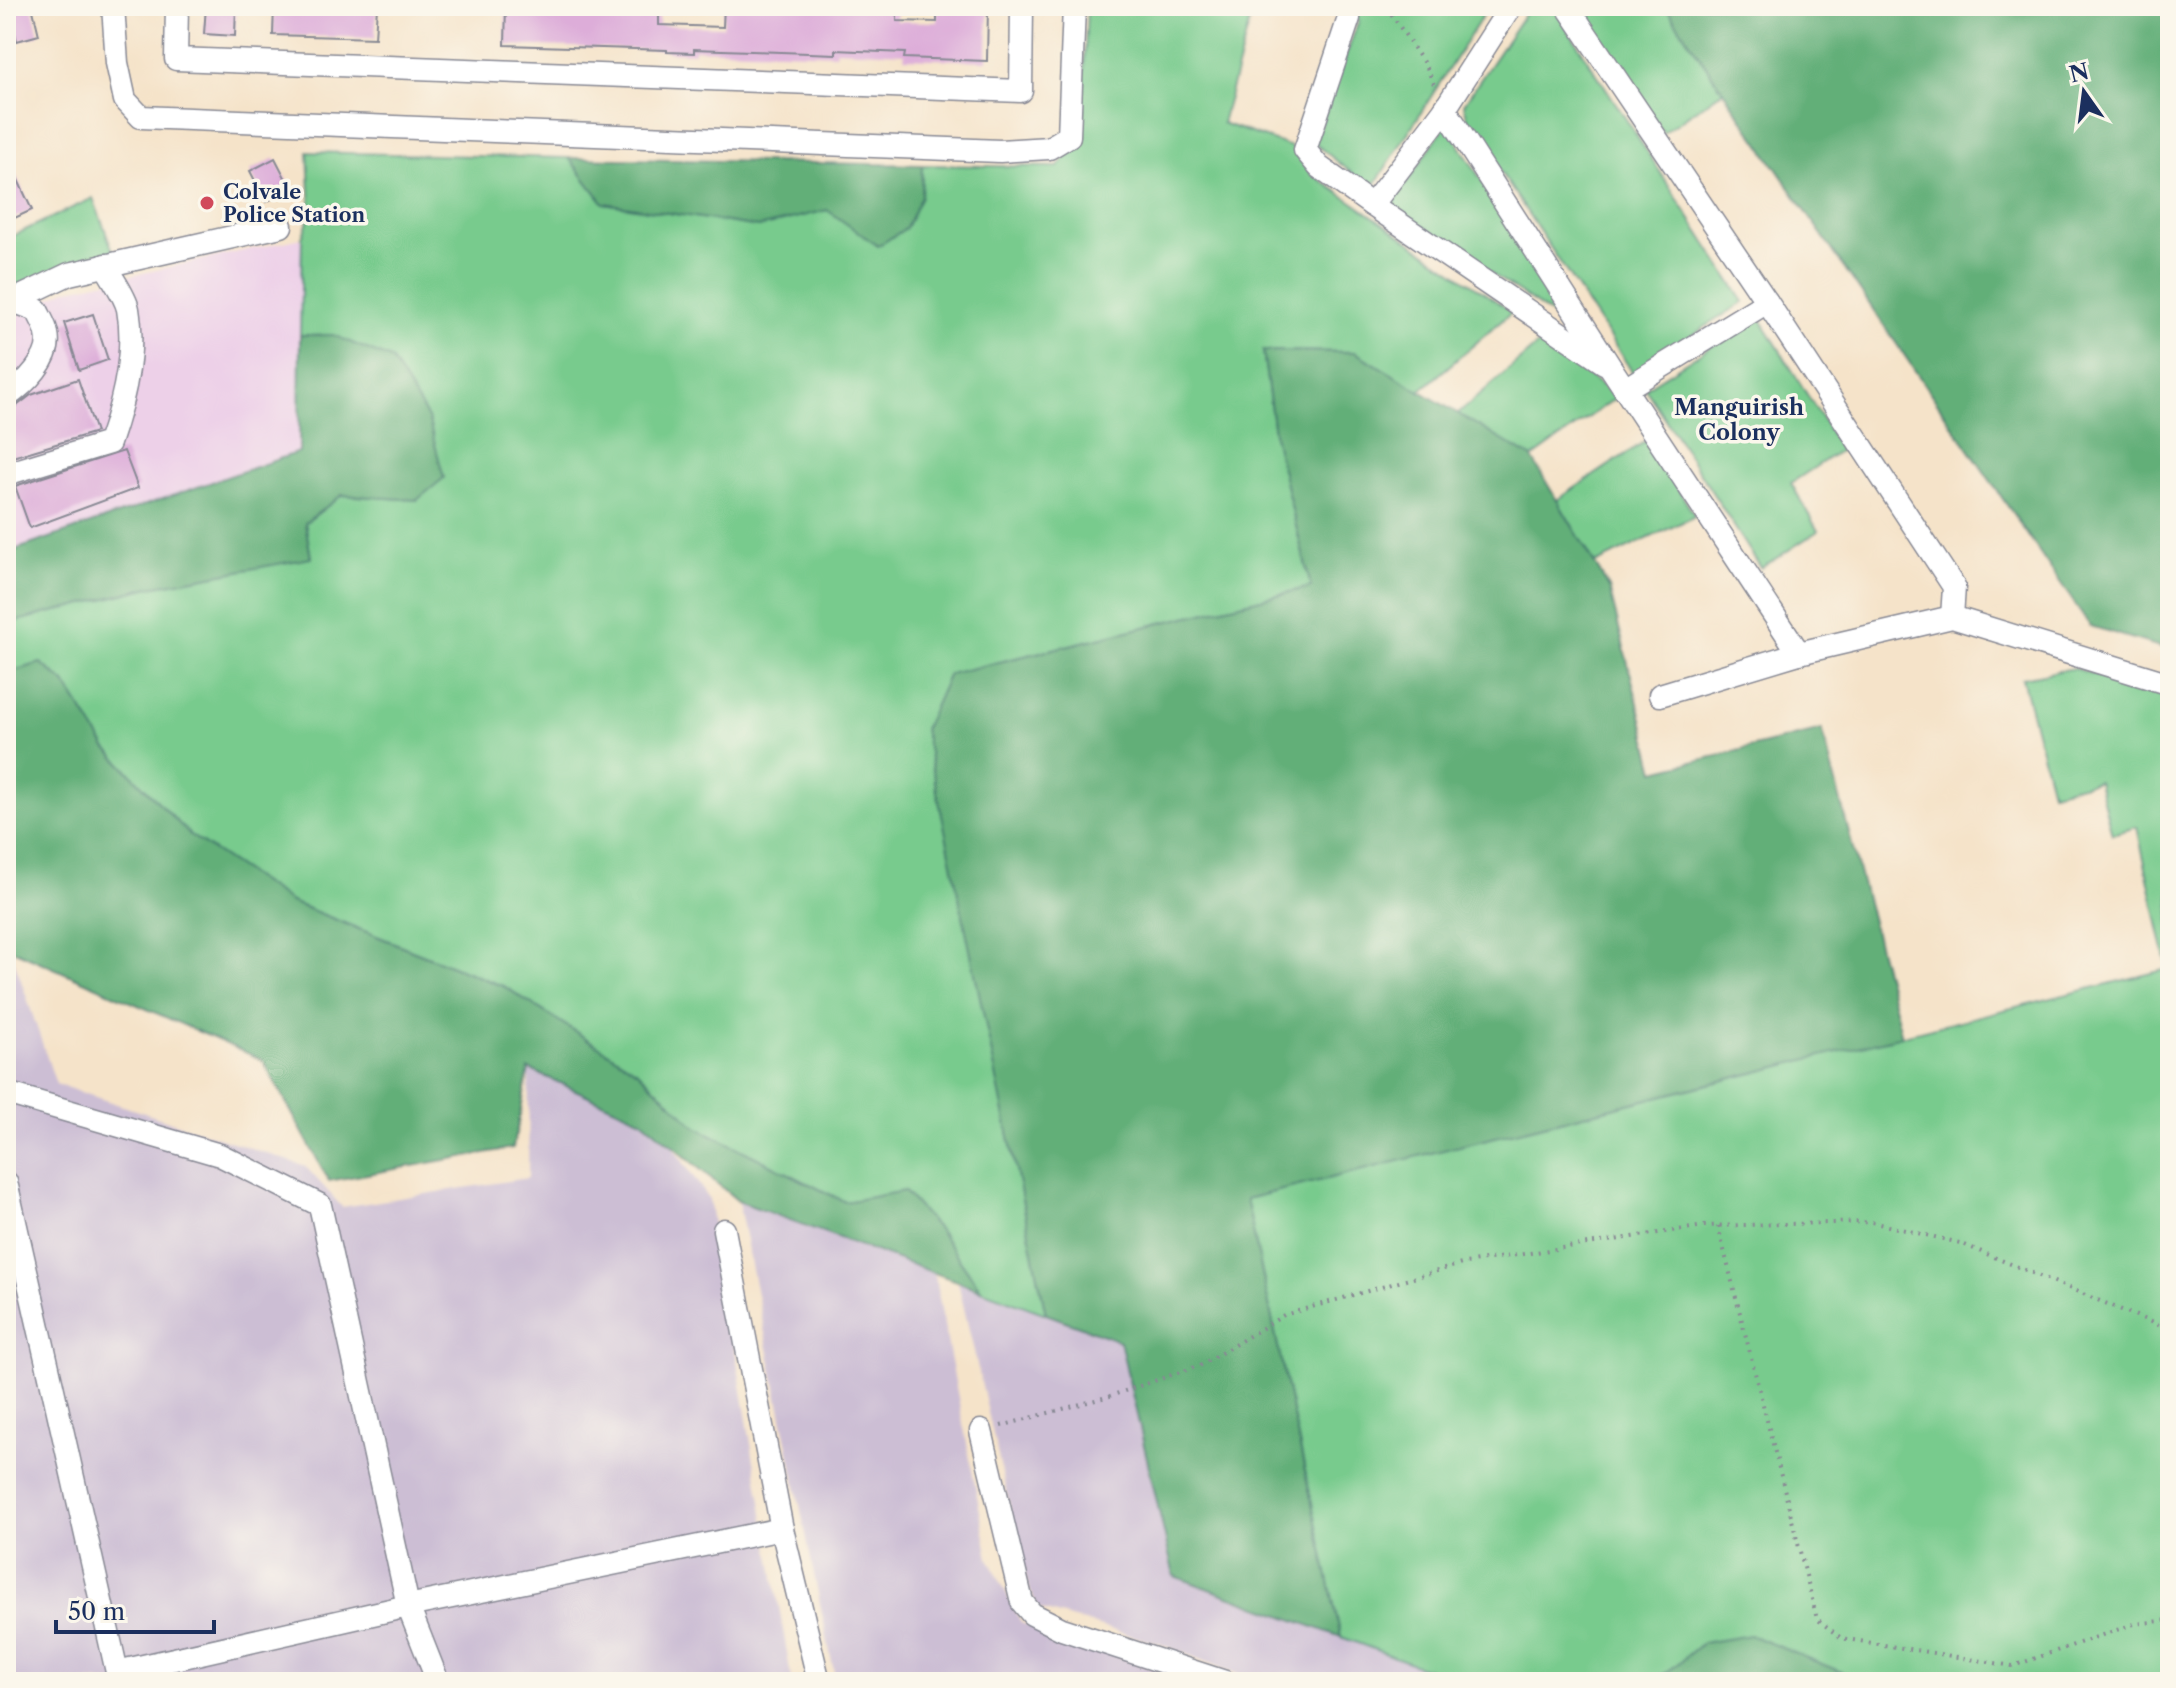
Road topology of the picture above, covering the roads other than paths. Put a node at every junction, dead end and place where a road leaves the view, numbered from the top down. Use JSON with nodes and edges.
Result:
{"nodes":[{"id":1,"x":113,"y":6,"type":"edge"},
{"id":2,"x":177,"y":6,"type":"edge"},
{"id":3,"x":1022,"y":6,"type":"edge"},
{"id":4,"x":1074,"y":6,"type":"edge"},
{"id":5,"x":1511,"y":6,"type":"edge"},
{"id":6,"x":1567,"y":6,"type":"edge"},
{"id":7,"x":1349,"y":18,"type":"dead end"},
{"id":8,"x":1445,"y":109,"type":"junction"},
{"id":9,"x":1372,"y":205,"type":"junction"},
{"id":10,"x":281,"y":226,"type":"dead end"},
{"id":11,"x":105,"y":265,"type":"junction"},
{"id":12,"x":9,"y":302,"type":"edge"},
{"id":13,"x":1767,"y":302,"type":"junction"},
{"id":14,"x":1611,"y":368,"type":"junction"},
{"id":15,"x":1625,"y":389,"type":"junction"},
{"id":16,"x":6,"y":397,"type":"edge"},
{"id":17,"x":6,"y":474,"type":"edge"},
{"id":18,"x":1952,"y":617,"type":"junction"},
{"id":19,"x":1799,"y":653,"type":"junction"},
{"id":20,"x":2170,"y":684,"type":"edge"},
{"id":21,"x":1660,"y":695,"type":"dead end"},
{"id":22,"x":6,"y":1093,"type":"edge"},
{"id":23,"x":6,"y":1182,"type":"edge"},
{"id":24,"x":724,"y":1230,"type":"dead end"},
{"id":25,"x":981,"y":1431,"type":"road end"},
{"id":26,"x":782,"y":1529,"type":"junction"},
{"id":27,"x":408,"y":1606,"type":"junction"},
{"id":28,"x":438,"y":1682,"type":"edge"},
{"id":29,"x":819,"y":1682,"type":"edge"},
{"id":30,"x":1225,"y":1682,"type":"edge"}],
"edges":[{"from":1,"to":4,"type":"street"},
{"from":2,"to":3,"type":"street"},
{"from":5,"to":8,"type":"street"},
{"from":6,"to":13,"type":"street"},
{"from":7,"to":9,"type":"street"},
{"from":8,"to":9,"type":"street"},
{"from":8,"to":14,"type":"street"},
{"from":9,"to":14,"type":"street"},
{"from":10,"to":11,"type":"street"},
{"from":11,"to":12,"type":"street"},
{"from":11,"to":17,"type":"street"},
{"from":12,"to":16,"type":"street"},
{"from":13,"to":15,"type":"street"},
{"from":13,"to":18,"type":"street"},
{"from":14,"to":15,"type":"street"},
{"from":15,"to":19,"type":"street"},
{"from":18,"to":19,"type":"street"},
{"from":18,"to":20,"type":"street"},
{"from":19,"to":21,"type":"street"},
{"from":22,"to":27,"type":"street"},
{"from":23,"to":27,"type":"street"},
{"from":24,"to":26,"type":"street"},
{"from":25,"to":30,"type":"street"},
{"from":26,"to":27,"type":"street"},
{"from":26,"to":29,"type":"street"},
{"from":27,"to":28,"type":"street"}]}
